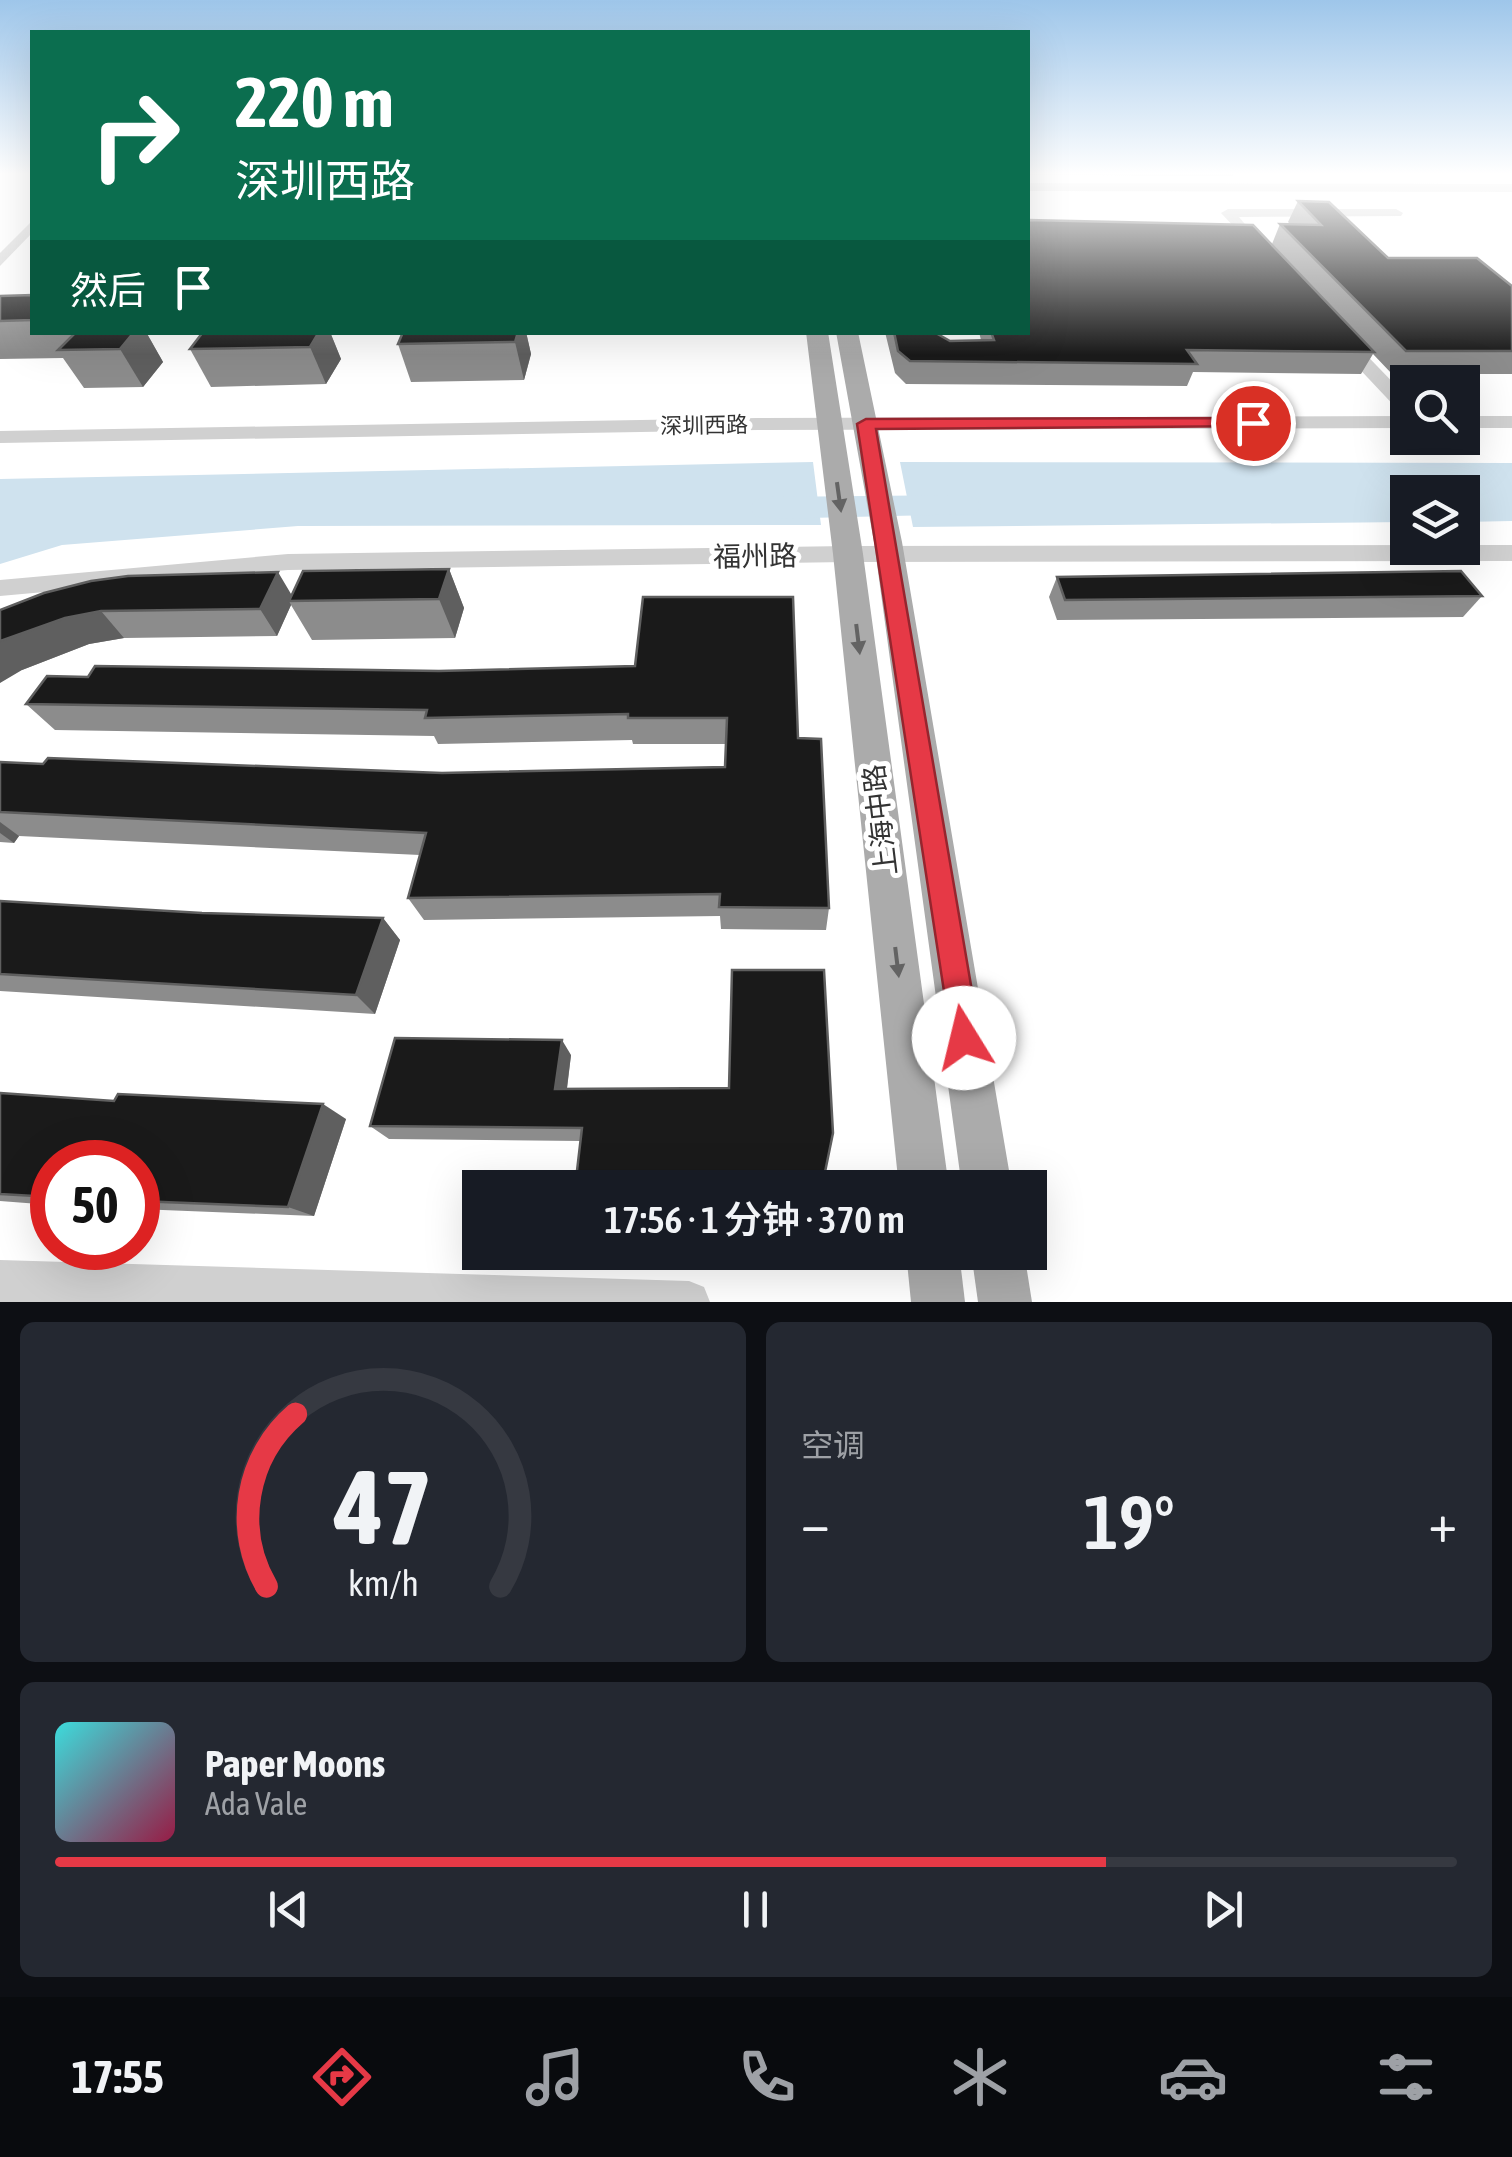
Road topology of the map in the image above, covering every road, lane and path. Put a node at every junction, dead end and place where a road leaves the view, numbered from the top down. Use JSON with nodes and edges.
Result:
{"nodes":[{"id":1,"x":1230,"y":236,"type":"edge"},
{"id":2,"x":1248,"y":236,"type":"joint"},
{"id":3,"x":25,"y":241,"type":"edge"},
{"id":4,"x":0,"y":242,"type":"edge"},
{"id":5,"x":0,"y":262,"type":"edge"},
{"id":6,"x":1273,"y":264,"type":"edge"},
{"id":7,"x":1334,"y":332,"type":"edge"},
{"id":8,"x":817,"y":335,"type":"edge"},
{"id":9,"x":848,"y":335,"type":"edge"},
{"id":10,"x":1390,"y":391,"type":"edge"},
{"id":11,"x":1390,"y":422,"type":"edge"},
{"id":12,"x":1480,"y":422,"type":"edge"},
{"id":13,"x":1512,"y":422,"type":"edge"},
{"id":14,"x":830,"y":424,"type":"junction"},
{"id":15,"x":866,"y":424,"type":"junction"},
{"id":16,"x":0,"y":438,"type":"edge"},
{"id":17,"x":847,"y":548,"type":"junction"},
{"id":18,"x":888,"y":548,"type":"junction"},
{"id":19,"x":1512,"y":553,"type":"edge"},
{"id":20,"x":45,"y":584,"type":"junction"},
{"id":21,"x":0,"y":588,"type":"edge"},
{"id":22,"x":0,"y":609,"type":"edge"},
{"id":23,"x":922,"y":1170,"type":"edge"},
{"id":24,"x":984,"y":1170,"type":"edge"},
{"id":25,"x":934,"y":1270,"type":"edge"},
{"id":26,"x":1000,"y":1270,"type":"edge"},
{"id":27,"x":0,"y":1281,"type":"edge"},
{"id":28,"x":689,"y":1302,"type":"edge"},
{"id":29,"x":938,"y":1302,"type":"edge"},
{"id":30,"x":1004,"y":1302,"type":"edge"}],
"edges":[{"from":1,"to":2,"type":"street"},
{"from":2,"to":6,"type":"street"},
{"from":3,"to":4,"type":"street"},
{"from":3,"to":5,"type":"street"},
{"from":7,"to":10,"type":"street"},
{"from":8,"to":14,"type":"main road","name":"上海中路"},
{"from":9,"to":15,"type":"main road","name":"上海中路"},
{"from":11,"to":15,"type":"street","name":"深圳西路"},
{"from":12,"to":13,"type":"street"},
{"from":14,"to":15,"type":"street","name":"深圳西路"},
{"from":14,"to":16,"type":"street","name":"深圳西路"},
{"from":14,"to":17,"type":"main road","name":"上海中路","one_way":true},
{"from":15,"to":18,"type":"main road","name":"上海中路"},
{"from":17,"to":18,"type":"street","name":"福州路"},
{"from":17,"to":20,"type":"street","name":"福州路"},
{"from":17,"to":23,"type":"main road","name":"上海中路","one_way":true},
{"from":18,"to":19,"type":"street","name":"福州路"},
{"from":18,"to":24,"type":"main road","name":"上海中路"},
{"from":20,"to":21,"type":"street","name":"福州路"},
{"from":20,"to":22,"type":"street"},
{"from":25,"to":29,"type":"main road"},
{"from":26,"to":30,"type":"main road"},
{"from":27,"to":28,"type":"street"}]}
